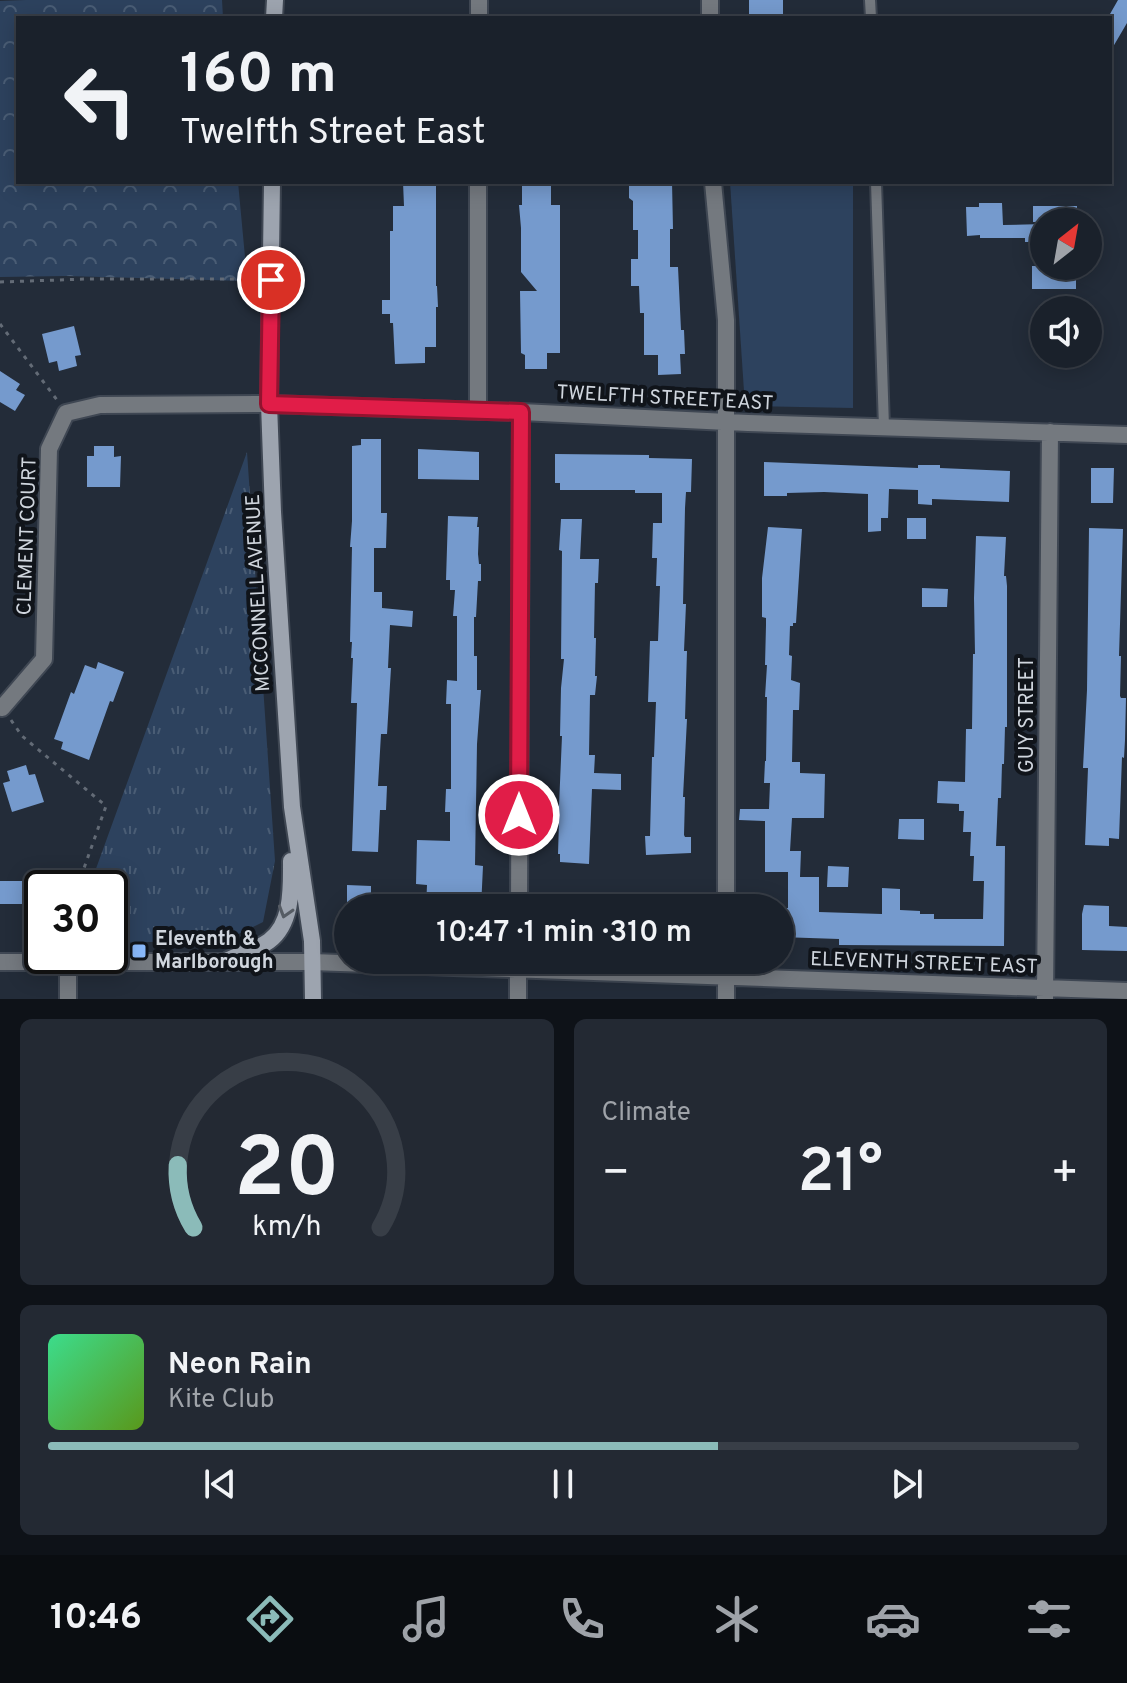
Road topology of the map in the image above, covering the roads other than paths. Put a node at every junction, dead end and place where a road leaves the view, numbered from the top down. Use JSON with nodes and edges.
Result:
{"nodes":[{"id":1,"x":272,"y":184,"type":"edge"},
{"id":2,"x":478,"y":184,"type":"edge"},
{"id":3,"x":713,"y":184,"type":"edge"},
{"id":4,"x":876,"y":184,"type":"edge"},
{"id":5,"x":269,"y":404,"type":"junction"},
{"id":6,"x":478,"y":411,"type":"junction"},
{"id":7,"x":521,"y":412,"type":"junction"},
{"id":8,"x":727,"y":422,"type":"junction"},
{"id":9,"x":884,"y":427,"type":"junction"},
{"id":10,"x":1054,"y":432,"type":"junction"},
{"id":11,"x":1127,"y":435,"type":"edge"},
{"id":12,"x":2,"y":708,"type":"road end"},
{"id":13,"x":292,"y":807,"type":"junction"},
{"id":14,"x":519,"y":894,"type":"edge"},
{"id":15,"x":726,"y":894,"type":"edge"},
{"id":16,"x":228,"y":960,"type":"junction"},
{"id":17,"x":0,"y":962,"type":"edge"},
{"id":18,"x":24,"y":962,"type":"edge"},
{"id":19,"x":128,"y":962,"type":"edge"},
{"id":20,"x":312,"y":962,"type":"junction"},
{"id":21,"x":334,"y":962,"type":"edge"},
{"id":22,"x":68,"y":974,"type":"edge"},
{"id":23,"x":518,"y":974,"type":"edge"},
{"id":24,"x":726,"y":974,"type":"edge"},
{"id":25,"x":794,"y":974,"type":"edge"},
{"id":26,"x":1127,"y":991,"type":"edge"},
{"id":27,"x":1045,"y":994,"type":"edge"},
{"id":28,"x":68,"y":999,"type":"edge"},
{"id":29,"x":313,"y":999,"type":"edge"},
{"id":30,"x":518,"y":999,"type":"edge"},
{"id":31,"x":726,"y":999,"type":"edge"}],
"edges":[{"from":1,"to":5,"type":"main road","name":"MCCONNELL AVENUE"},
{"from":2,"to":6,"type":"street"},
{"from":3,"to":8,"type":"street"},
{"from":4,"to":9,"type":"lane"},
{"from":5,"to":6,"type":"street","name":"TWELFTH STREET EAST"},
{"from":5,"to":12,"type":"street","name":"CLEMENT COURT"},
{"from":5,"to":13,"type":"main road","name":"MCCONNELL AVENUE"},
{"from":6,"to":7,"type":"street","name":"TWELFTH STREET EAST"},
{"from":7,"to":8,"type":"street","name":"TWELFTH STREET EAST"},
{"from":7,"to":14,"type":"street"},
{"from":8,"to":9,"type":"street","name":"TWELFTH STREET EAST"},
{"from":8,"to":15,"type":"street"},
{"from":9,"to":10,"type":"street","name":"TWELFTH STREET EAST"},
{"from":10,"to":11,"type":"street","name":"TWELFTH STREET EAST"},
{"from":10,"to":27,"type":"street","name":"GUY STREET"},
{"from":13,"to":16,"type":"main road","one_way":true},
{"from":13,"to":20,"type":"main road","name":"MCCONNELL AVENUE"},
{"from":16,"to":19,"type":"street","name":"ELEVENTH STREET EAST"},
{"from":16,"to":20,"type":"street","name":"ELEVENTH STREET EAST"},
{"from":17,"to":18,"type":"street","name":"ELEVENTH STREET EAST"},
{"from":20,"to":21,"type":"street","name":"ELEVENTH STREET EAST"},
{"from":20,"to":29,"type":"main road","name":"MCCONNELL AVENUE"},
{"from":22,"to":28,"type":"street"},
{"from":23,"to":30,"type":"street"},
{"from":24,"to":31,"type":"street"},
{"from":25,"to":27,"type":"street","name":"ELEVENTH STREET EAST"},
{"from":26,"to":27,"type":"street","name":"ELEVENTH STREET EAST"}]}
